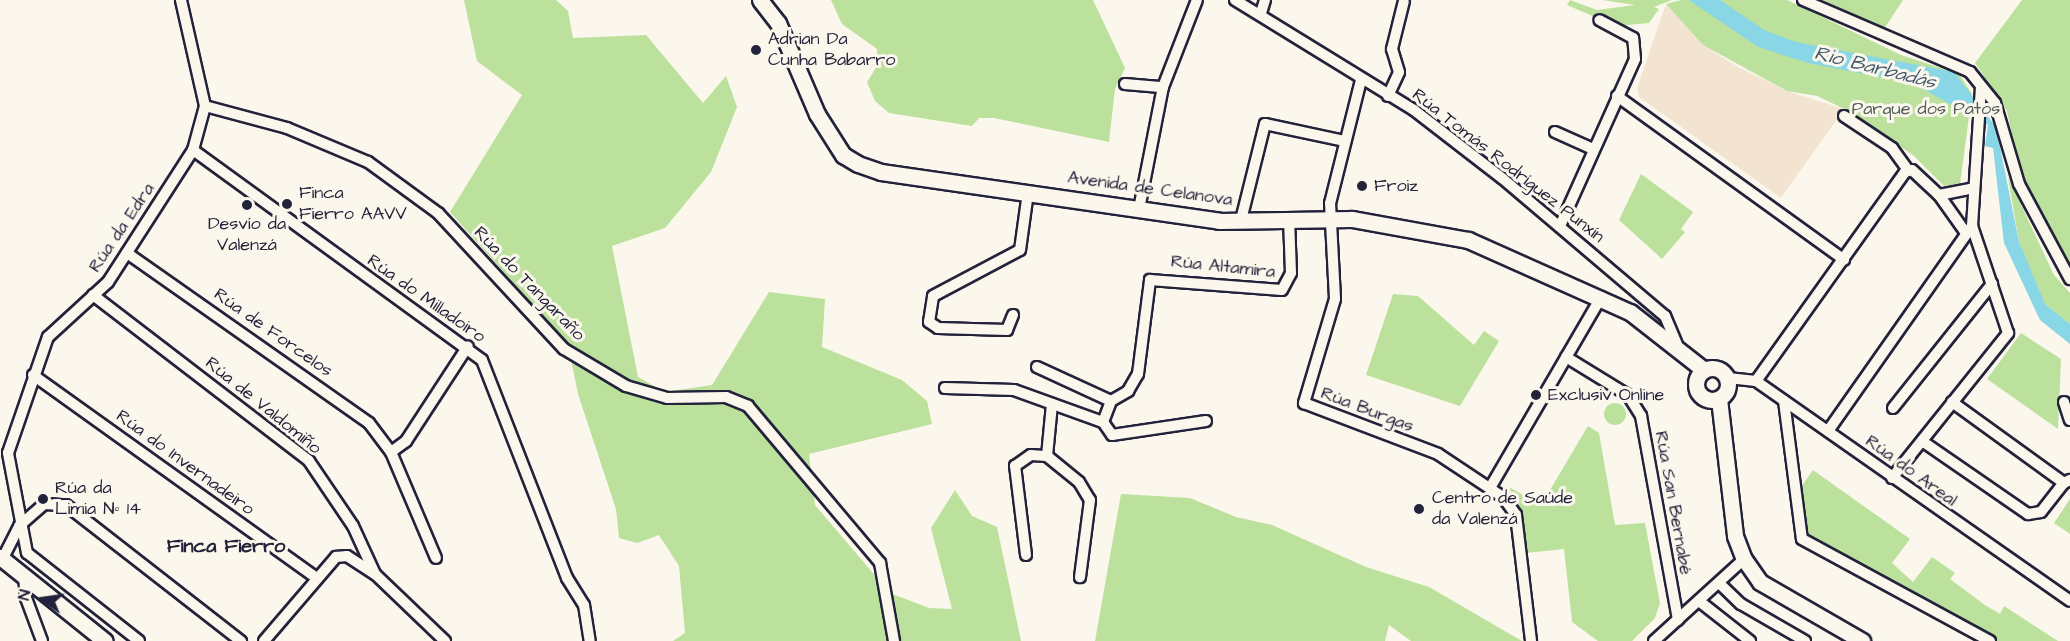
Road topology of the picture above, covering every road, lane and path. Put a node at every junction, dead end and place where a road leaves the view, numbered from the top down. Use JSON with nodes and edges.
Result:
{"nodes":[{"id":1,"x":181,"y":0,"type":"edge"},
{"id":2,"x":760,"y":0,"type":"edge"},
{"id":3,"x":1197,"y":0,"type":"edge"},
{"id":4,"x":1236,"y":0,"type":"edge"},
{"id":5,"x":1264,"y":0,"type":"edge"},
{"id":6,"x":1803,"y":0,"type":"edge"},
{"id":7,"x":1404,"y":1,"type":"edge"},
{"id":8,"x":1261,"y":13,"type":"junction"},
{"id":9,"x":1599,"y":20,"type":"dead end"},
{"id":10,"x":1361,"y":80,"type":"junction"},
{"id":11,"x":1125,"y":84,"type":"dead end"},
{"id":12,"x":1163,"y":87,"type":"junction"},
{"id":13,"x":1981,"y":87,"type":"junction"},
{"id":14,"x":1388,"y":96,"type":"junction"},
{"id":15,"x":1617,"y":96,"type":"junction"},
{"id":16,"x":205,"y":106,"type":"junction"},
{"id":17,"x":1844,"y":116,"type":"dead end"},
{"id":18,"x":1555,"y":132,"type":"dead end"},
{"id":19,"x":1345,"y":141,"type":"junction"},
{"id":20,"x":1593,"y":149,"type":"junction"},
{"id":21,"x":193,"y":150,"type":"junction"},
{"id":22,"x":1908,"y":170,"type":"junction"},
{"id":23,"x":1971,"y":189,"type":"junction"},
{"id":24,"x":1028,"y":192,"type":"junction"},
{"id":25,"x":1940,"y":195,"type":"junction"},
{"id":26,"x":1139,"y":209,"type":"junction"},
{"id":27,"x":1288,"y":219,"type":"junction"},
{"id":28,"x":1333,"y":219,"type":"junction"},
{"id":29,"x":1241,"y":220,"type":"junction"},
{"id":30,"x":1560,"y":226,"type":"junction"},
{"id":31,"x":1969,"y":229,"type":"junction"},
{"id":32,"x":127,"y":253,"type":"junction"},
{"id":33,"x":1844,"y":260,"type":"junction"},
{"id":34,"x":2070,"y":279,"type":"edge"},
{"id":35,"x":1992,"y":284,"type":"junction"},
{"id":36,"x":93,"y":295,"type":"junction"},
{"id":37,"x":1601,"y":297,"type":"junction"},
{"id":38,"x":1013,"y":315,"type":"dead end"},
{"id":39,"x":1677,"y":344,"type":"junction"},
{"id":40,"x":468,"y":346,"type":"junction"},
{"id":41,"x":1566,"y":357,"type":"junction"},
{"id":42,"x":1037,"y":367,"type":"dead end"},
{"id":43,"x":1704,"y":370,"type":"junction"},
{"id":44,"x":33,"y":375,"type":"junction"},
{"id":45,"x":1728,"y":378,"type":"junction"},
{"id":46,"x":1756,"y":381,"type":"junction"},
{"id":47,"x":945,"y":388,"type":"dead end"},
{"id":48,"x":1719,"y":399,"type":"junction"},
{"id":49,"x":1111,"y":401,"type":"junction"},
{"id":50,"x":1784,"y":401,"type":"junction"},
{"id":51,"x":1952,"y":402,"type":"junction"},
{"id":52,"x":2064,"y":402,"type":"dead end"},
{"id":53,"x":1052,"y":404,"type":"junction"},
{"id":54,"x":1893,"y":408,"type":"dead end"},
{"id":55,"x":2070,"y":420,"type":"edge"},
{"id":56,"x":1206,"y":421,"type":"dead end"},
{"id":57,"x":1103,"y":422,"type":"junction"},
{"id":58,"x":1828,"y":431,"type":"junction"},
{"id":59,"x":1922,"y":441,"type":"junction"},
{"id":60,"x":391,"y":452,"type":"junction"},
{"id":61,"x":1047,"y":456,"type":"junction"},
{"id":62,"x":1892,"y":478,"type":"junction"},
{"id":63,"x":2067,"y":481,"type":"edge"},
{"id":64,"x":1490,"y":488,"type":"junction"},
{"id":65,"x":19,"y":526,"type":"junction"},
{"id":66,"x":1026,"y":555,"type":"dead end"},
{"id":67,"x":1,"y":557,"type":"edge"},
{"id":68,"x":436,"y":558,"type":"dead end"},
{"id":69,"x":1744,"y":558,"type":"junction"},
{"id":70,"x":375,"y":574,"type":"junction"},
{"id":71,"x":24,"y":576,"type":"junction"},
{"id":72,"x":1080,"y":577,"type":"dead end"},
{"id":73,"x":317,"y":578,"type":"junction"},
{"id":74,"x":1720,"y":584,"type":"junction"},
{"id":75,"x":1699,"y":601,"type":"junction"},
{"id":76,"x":2070,"y":601,"type":"edge"},
{"id":77,"x":1678,"y":620,"type":"junction"},
{"id":78,"x":42,"y":641,"type":"edge"},
{"id":79,"x":105,"y":641,"type":"edge"},
{"id":80,"x":139,"y":641,"type":"edge"},
{"id":81,"x":241,"y":641,"type":"edge"},
{"id":82,"x":264,"y":641,"type":"edge"},
{"id":83,"x":445,"y":641,"type":"edge"},
{"id":84,"x":590,"y":641,"type":"edge"},
{"id":85,"x":894,"y":641,"type":"edge"},
{"id":86,"x":1531,"y":641,"type":"edge"},
{"id":87,"x":1654,"y":641,"type":"edge"},
{"id":88,"x":1750,"y":641,"type":"edge"},
{"id":89,"x":1804,"y":641,"type":"edge"},
{"id":90,"x":1862,"y":641,"type":"edge"},
{"id":91,"x":1990,"y":641,"type":"edge"}],
"edges":[{"from":1,"to":16,"type":"street","name":"Rúa da Edra"},
{"from":2,"to":24,"type":"street","name":"Avenida de Celanova"},
{"from":3,"to":12,"type":"street"},
{"from":4,"to":8,"type":"street","name":"Rúa Tomás Rodríguez Punxín"},
{"from":5,"to":8,"type":"street"},
{"from":6,"to":13,"type":"street"},
{"from":7,"to":14,"type":"street"},
{"from":8,"to":10,"type":"street","name":"Rúa Tomás Rodríguez Punxín"},
{"from":9,"to":15,"type":"street"},
{"from":10,"to":14,"type":"street","name":"Rúa Tomás Rodríguez Punxín"},
{"from":10,"to":19,"type":"street"},
{"from":11,"to":12,"type":"street"},
{"from":12,"to":26,"type":"street"},
{"from":13,"to":23,"type":"street"},
{"from":13,"to":34,"type":"street"},
{"from":14,"to":30,"type":"street","name":"Rúa Tomás Rodríguez Punxín"},
{"from":15,"to":20,"type":"street"},
{"from":15,"to":33,"type":"street"},
{"from":16,"to":21,"type":"street","name":"Rúa da Edra"},
{"from":16,"to":85,"type":"street","name":"Rúa do Tangaraño"},
{"from":17,"to":22,"type":"street"},
{"from":18,"to":20,"type":"street"},
{"from":19,"to":28,"type":"street"},
{"from":19,"to":29,"type":"street"},
{"from":20,"to":30,"type":"street"},
{"from":21,"to":32,"type":"street","name":"Rúa da Edra"},
{"from":21,"to":40,"type":"street","name":"Rúa do Milladoiro"},
{"from":22,"to":25,"type":"street"},
{"from":22,"to":33,"type":"street"},
{"from":23,"to":25,"type":"street"},
{"from":23,"to":31,"type":"street"},
{"from":24,"to":26,"type":"street","name":"Avenida de Celanova"},
{"from":24,"to":38,"type":"street"},
{"from":25,"to":31,"type":"street"},
{"from":26,"to":29,"type":"street","name":"Avenida de Celanova"},
{"from":27,"to":28,"type":"street","name":"Avenida de Celanova"},
{"from":27,"to":29,"type":"street","name":"Avenida de Celanova"},
{"from":27,"to":49,"type":"street","name":"Rúa Altamira"},
{"from":28,"to":37,"type":"street","name":"Avenida de Celanova"},
{"from":28,"to":64,"type":"street","name":"Rúa Burgas"},
{"from":30,"to":39,"type":"street","name":"Rúa Tomás Rodríguez Punxín"},
{"from":31,"to":35,"type":"street"},
{"from":31,"to":58,"type":"street"},
{"from":32,"to":36,"type":"street","name":"Rúa da Edra"},
{"from":32,"to":60,"type":"street","name":"Rúa de Forcelos"},
{"from":33,"to":46,"type":"street"},
{"from":35,"to":51,"type":"street"},
{"from":35,"to":54,"type":"street"},
{"from":36,"to":44,"type":"street","name":"Rúa da Edra"},
{"from":36,"to":70,"type":"street","name":"Rúa de Valdomiño"},
{"from":37,"to":39,"type":"street","name":"Avenida de Celanova"},
{"from":37,"to":41,"type":"street"},
{"from":39,"to":43,"type":"street","name":"Avenida de Celanova"},
{"from":40,"to":60,"type":"street"},
{"from":40,"to":84,"type":"street","name":"Rúa do Milladoiro"},
{"from":41,"to":64,"type":"street"},
{"from":41,"to":77,"type":"street","name":"Rúa San Bernabé"},
{"from":42,"to":49,"type":"street"},
{"from":43,"to":45,"type":"street"},
{"from":43,"to":48,"type":"street"},
{"from":44,"to":65,"type":"street","name":"Rúa da Edra"},
{"from":44,"to":73,"type":"street","name":"Rúa do Invernadeiro"},
{"from":45,"to":46,"type":"street","name":"Rúa do Areal"},
{"from":45,"to":48,"type":"street"},
{"from":46,"to":50,"type":"street","name":"Rúa do Areal"},
{"from":47,"to":53,"type":"street"},
{"from":48,"to":69,"type":"street"},
{"from":49,"to":57,"type":"street","name":"Rúa Altamira"},
{"from":50,"to":58,"type":"street","name":"Rúa do Areal"},
{"from":50,"to":91,"type":"street"},
{"from":51,"to":59,"type":"street"},
{"from":51,"to":63,"type":"street"},
{"from":52,"to":55,"type":"street"},
{"from":53,"to":57,"type":"street"},
{"from":53,"to":61,"type":"street"},
{"from":56,"to":57,"type":"street"},
{"from":58,"to":62,"type":"street","name":"Rúa do Areal"},
{"from":59,"to":62,"type":"street"},
{"from":59,"to":63,"type":"street"},
{"from":60,"to":68,"type":"street","name":"Rúa de Forcelos"},
{"from":61,"to":66,"type":"street"},
{"from":61,"to":72,"type":"street"},
{"from":62,"to":76,"type":"street","name":"Rúa do Areal"},
{"from":64,"to":86,"type":"street"},
{"from":65,"to":67,"type":"street"},
{"from":65,"to":80,"type":"street","name":"Rúa da Edra"},
{"from":65,"to":81,"type":"street"},
{"from":67,"to":71,"type":"street"},
{"from":69,"to":74,"type":"street"},
{"from":69,"to":90,"type":"street"},
{"from":70,"to":73,"type":"street","name":"Rúa de Valdomiño"},
{"from":70,"to":83,"type":"street","name":"Rúa de Valdomiño"},
{"from":71,"to":78,"type":"street"},
{"from":71,"to":79,"type":"street"},
{"from":73,"to":82,"type":"street"},
{"from":74,"to":75,"type":"street"},
{"from":74,"to":89,"type":"street"},
{"from":75,"to":77,"type":"street"},
{"from":75,"to":88,"type":"street"},
{"from":77,"to":87,"type":"street"}]}
